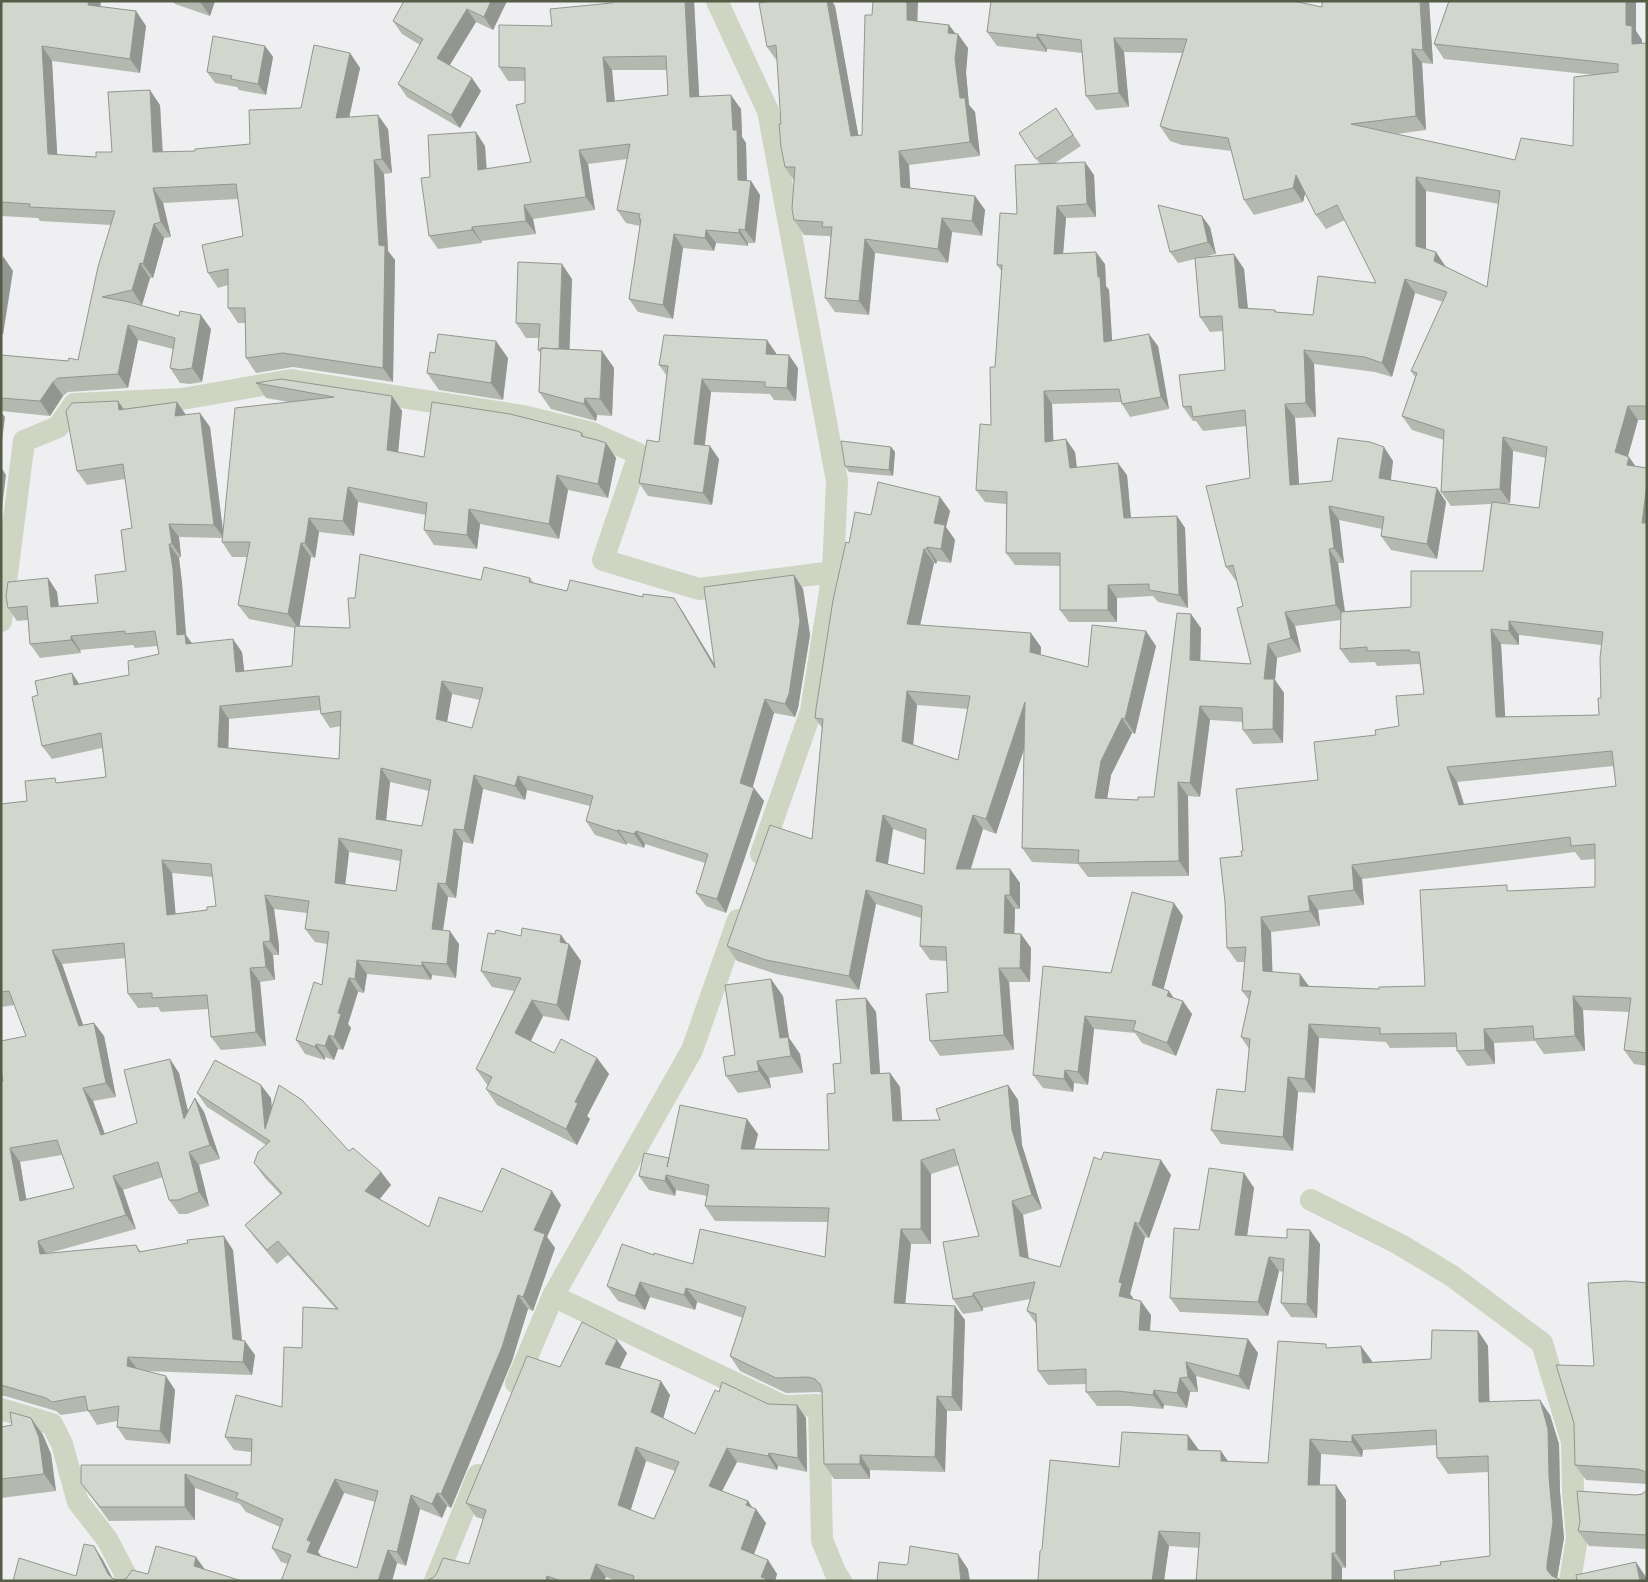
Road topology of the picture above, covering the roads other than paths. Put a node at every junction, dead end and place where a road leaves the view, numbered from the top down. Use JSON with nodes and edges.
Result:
{"nodes":[{"id":1,"x":717,"y":1,"type":"edge"},
{"id":2,"x":833,"y":572,"type":"junction"},
{"id":3,"x":1,"y":621,"type":"edge"},
{"id":4,"x":754,"y":874,"type":"edge"},
{"id":5,"x":744,"y":902,"type":"edge"},
{"id":6,"x":1311,"y":1200,"type":"dead end"},
{"id":7,"x":553,"y":1296,"type":"junction"},
{"id":8,"x":507,"y":1406,"type":"edge"},
{"id":9,"x":1,"y":1409,"type":"edge"},
{"id":10,"x":488,"y":1452,"type":"edge"},
{"id":11,"x":129,"y":1581,"type":"edge"},
{"id":12,"x":434,"y":1581,"type":"edge"},
{"id":13,"x":841,"y":1581,"type":"edge"},
{"id":14,"x":1570,"y":1581,"type":"edge"}],
"edges":[{"from":1,"to":2,"type":"street"},
{"from":2,"to":3,"type":"street"},
{"from":2,"to":4,"type":"street"},
{"from":5,"to":7,"type":"street"},
{"from":6,"to":14,"type":"street"},
{"from":7,"to":8,"type":"street"},
{"from":7,"to":13,"type":"street"},
{"from":9,"to":11,"type":"street"},
{"from":10,"to":12,"type":"street"}]}
